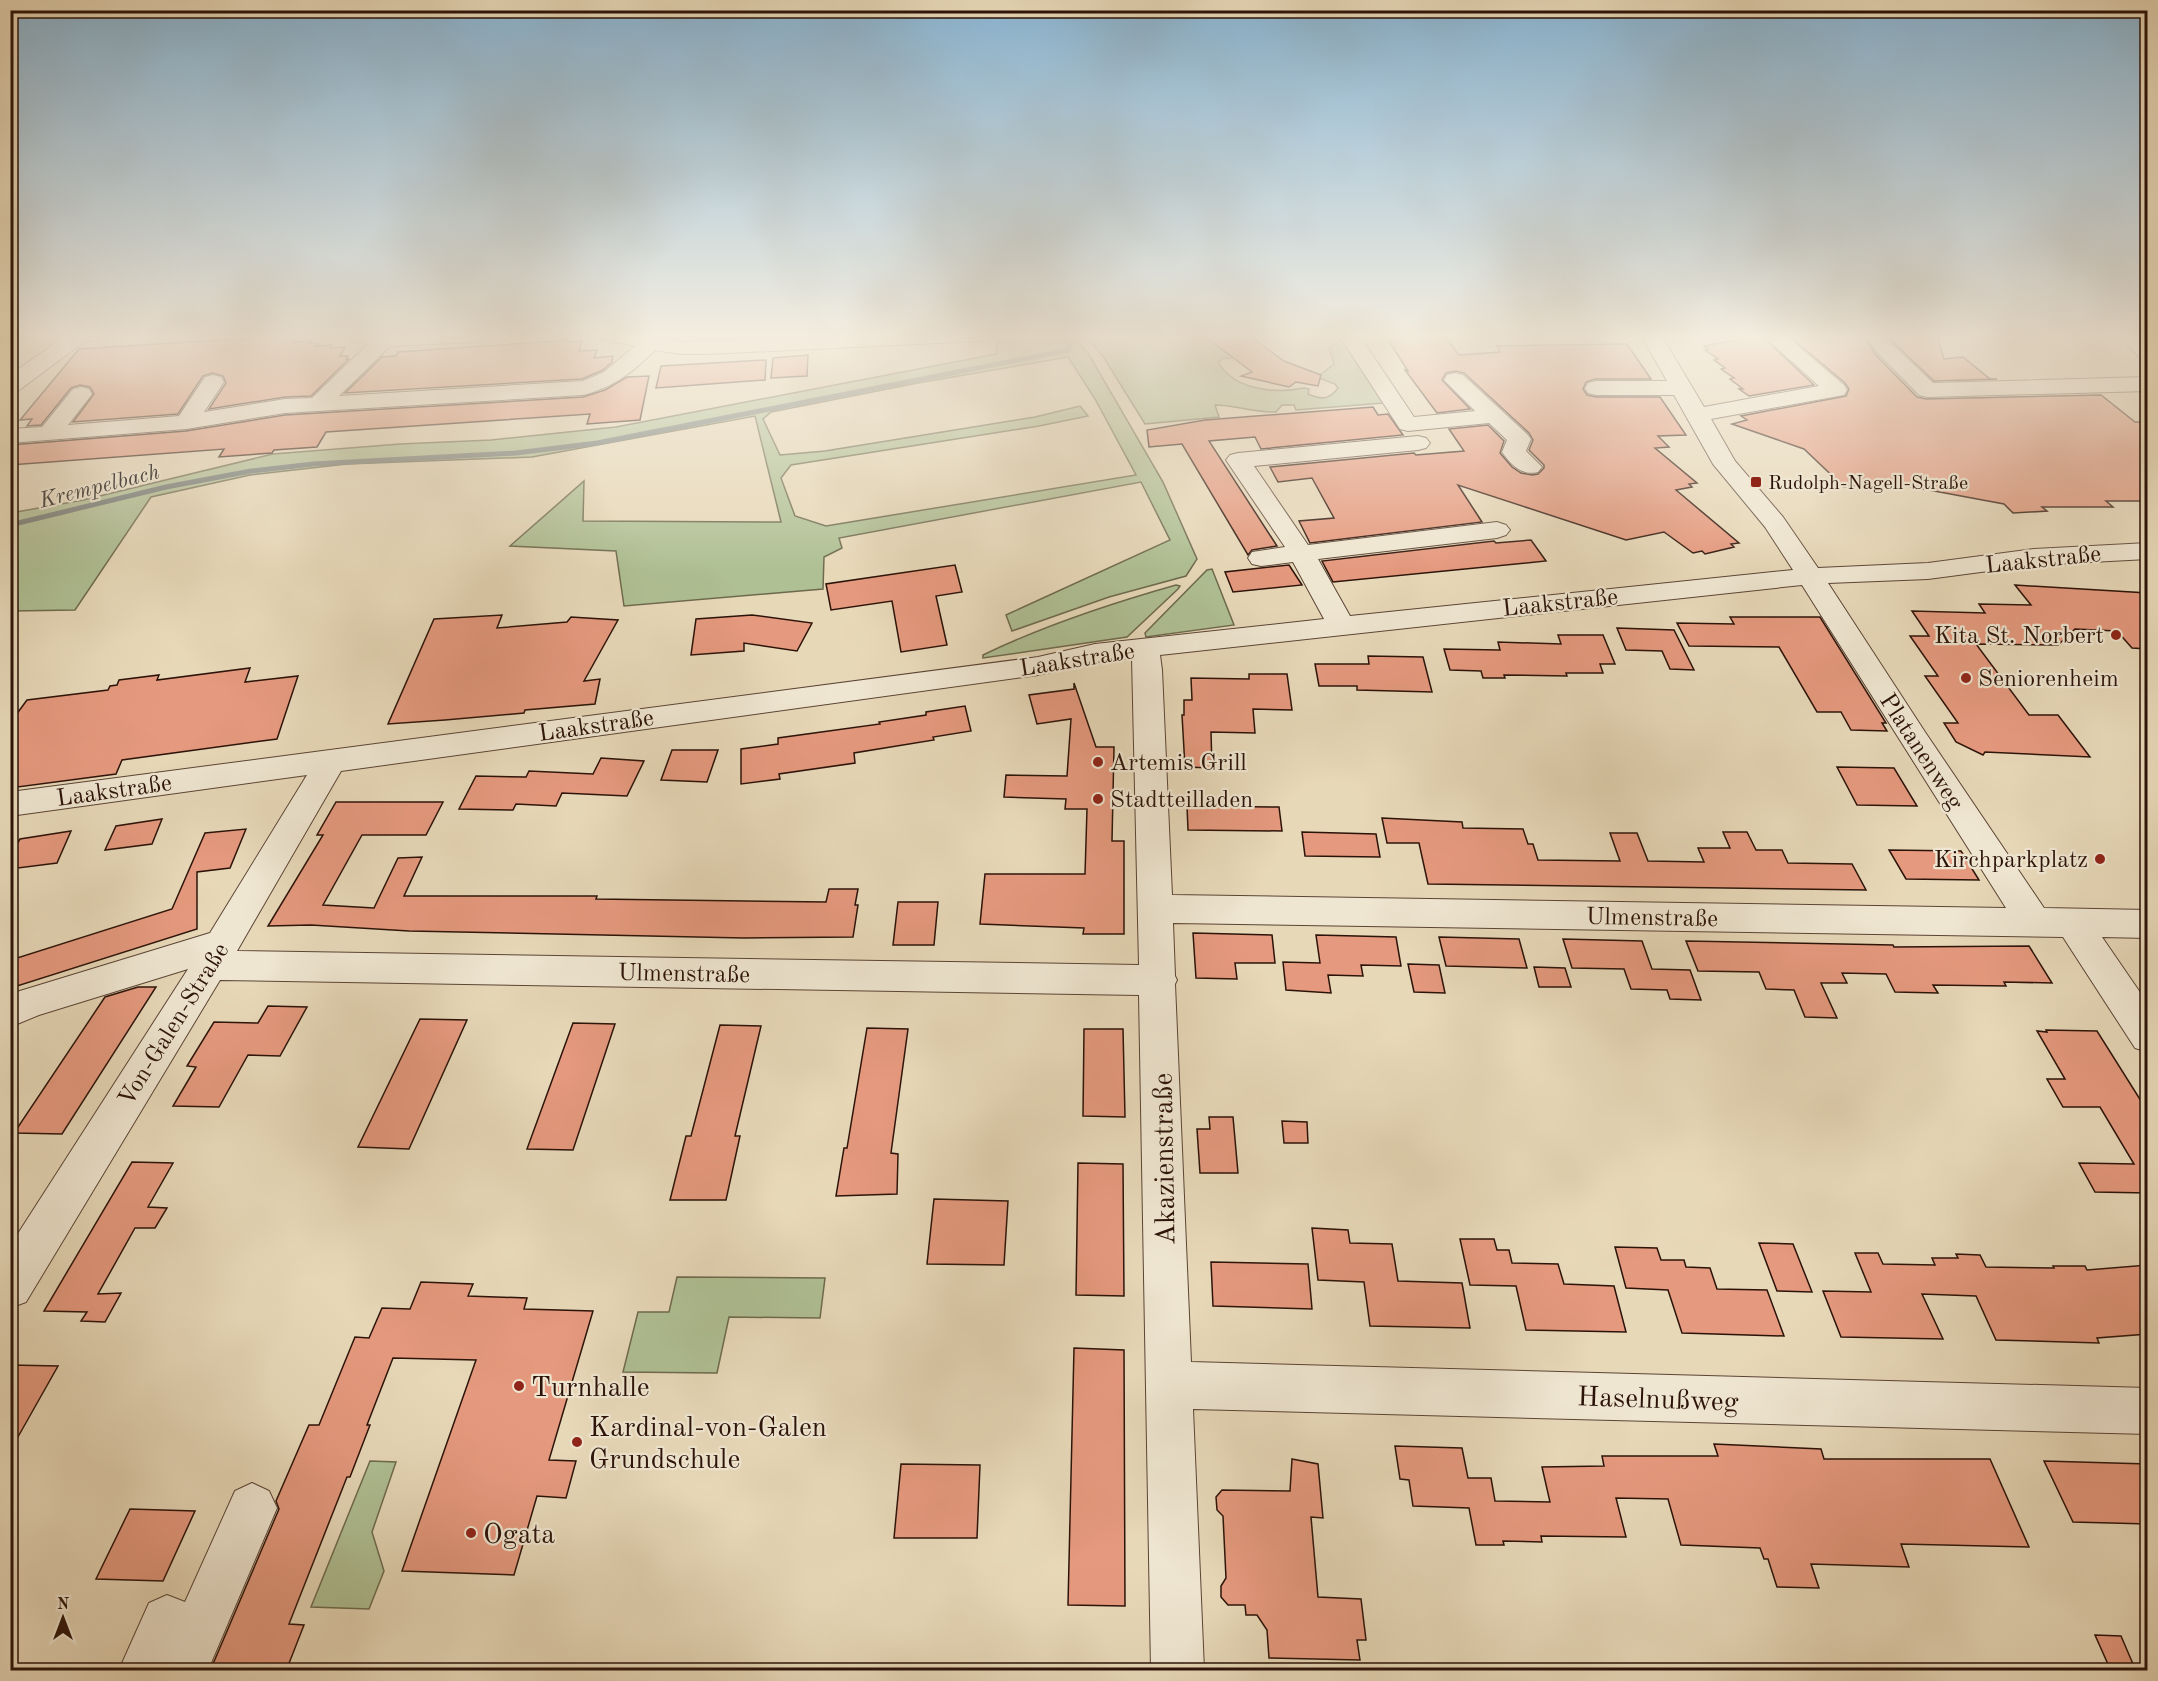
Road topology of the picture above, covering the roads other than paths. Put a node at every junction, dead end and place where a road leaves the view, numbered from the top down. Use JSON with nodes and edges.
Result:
{"nodes":[{"id":1,"x":65,"y":413,"type":"edge"},
{"id":2,"x":192,"y":413,"type":"edge"},
{"id":3,"x":239,"y":413,"type":"edge"},
{"id":4,"x":1401,"y":413,"type":"edge"},
{"id":5,"x":1490,"y":413,"type":"edge"},
{"id":6,"x":1707,"y":413,"type":"edge"},
{"id":7,"x":1698,"y":415,"type":"joint"},
{"id":8,"x":1493,"y":416,"type":"junction"},
{"id":9,"x":186,"y":422,"type":"junction"},
{"id":10,"x":50,"y":431,"type":"junction"},
{"id":11,"x":10,"y":436,"type":"edge"},
{"id":12,"x":1418,"y":443,"type":"dead end"},
{"id":13,"x":1530,"y":467,"type":"dead end"},
{"id":14,"x":1497,"y":530,"type":"dead end"},
{"id":15,"x":2148,"y":551,"type":"edge"},
{"id":16,"x":1302,"y":554,"type":"junction"},
{"id":17,"x":1261,"y":558,"type":"dead end"},
{"id":18,"x":1812,"y":576,"type":"junction"},
{"id":19,"x":1341,"y":625,"type":"junction"},
{"id":20,"x":1144,"y":648,"type":"junction"},
{"id":21,"x":331,"y":761,"type":"junction"},
{"id":22,"x":10,"y":804,"type":"edge"},
{"id":23,"x":1156,"y":909,"type":"junction"},
{"id":24,"x":2035,"y":924,"type":"junction"},
{"id":25,"x":2074,"y":924,"type":"junction"},
{"id":26,"x":2148,"y":924,"type":"edge"},
{"id":27,"x":216,"y":955,"type":"junction"},
{"id":28,"x":1159,"y":980,"type":"junction"},
{"id":29,"x":10,"y":1011,"type":"edge"},
{"id":30,"x":2148,"y":1036,"type":"edge"},
{"id":31,"x":10,"y":1286,"type":"edge"},
{"id":32,"x":1169,"y":1385,"type":"junction"},
{"id":33,"x":2148,"y":1411,"type":"edge"},
{"id":34,"x":252,"y":1508,"type":"dead end"},
{"id":35,"x":167,"y":1622,"type":"dead end"},
{"id":36,"x":145,"y":1671,"type":"edge"},
{"id":37,"x":182,"y":1671,"type":"edge"},
{"id":38,"x":1177,"y":1671,"type":"edge"}],
"edges":[{"from":1,"to":10,"type":"street"},
{"from":2,"to":9,"type":"street"},
{"from":3,"to":9,"type":"street"},
{"from":4,"to":8,"type":"street"},
{"from":5,"to":8,"type":"street"},
{"from":6,"to":7,"type":"street"},
{"from":7,"to":18,"type":"street"},
{"from":8,"to":13,"type":"street"},
{"from":9,"to":10,"type":"street"},
{"from":10,"to":11,"type":"street"},
{"from":12,"to":16,"type":"street"},
{"from":14,"to":16,"type":"street"},
{"from":15,"to":18,"type":"street","name":"Laakstraße"},
{"from":16,"to":17,"type":"street"},
{"from":16,"to":19,"type":"street"},
{"from":18,"to":19,"type":"street","name":"Laakstraße"},
{"from":18,"to":24,"type":"street","name":"Platanenweg"},
{"from":19,"to":20,"type":"street","name":"Laakstraße"},
{"from":20,"to":21,"type":"street","name":"Laakstraße"},
{"from":20,"to":23,"type":"street","name":"Akazienstraße"},
{"from":21,"to":22,"type":"street","name":"Laakstraße"},
{"from":21,"to":27,"type":"street","name":"Von-Galen-Straße"},
{"from":23,"to":24,"type":"street","name":"Ulmenstraße"},
{"from":23,"to":28,"type":"street","name":"Akazienstraße"},
{"from":24,"to":25,"type":"street","name":"Ulmenstraße"},
{"from":25,"to":26,"type":"street","name":"Ulmenstraße"},
{"from":25,"to":30,"type":"street"},
{"from":27,"to":28,"type":"street","name":"Ulmenstraße"},
{"from":27,"to":29,"type":"street","name":"Ulmenstraße"},
{"from":27,"to":31,"type":"street","name":"Von-Galen-Straße"},
{"from":28,"to":32,"type":"street","name":"Akazienstraße"},
{"from":32,"to":33,"type":"street","name":"Haselnußweg"},
{"from":32,"to":38,"type":"street","name":"Akazienstraße"},
{"from":34,"to":37,"type":"street"},
{"from":35,"to":36,"type":"street"}]}
